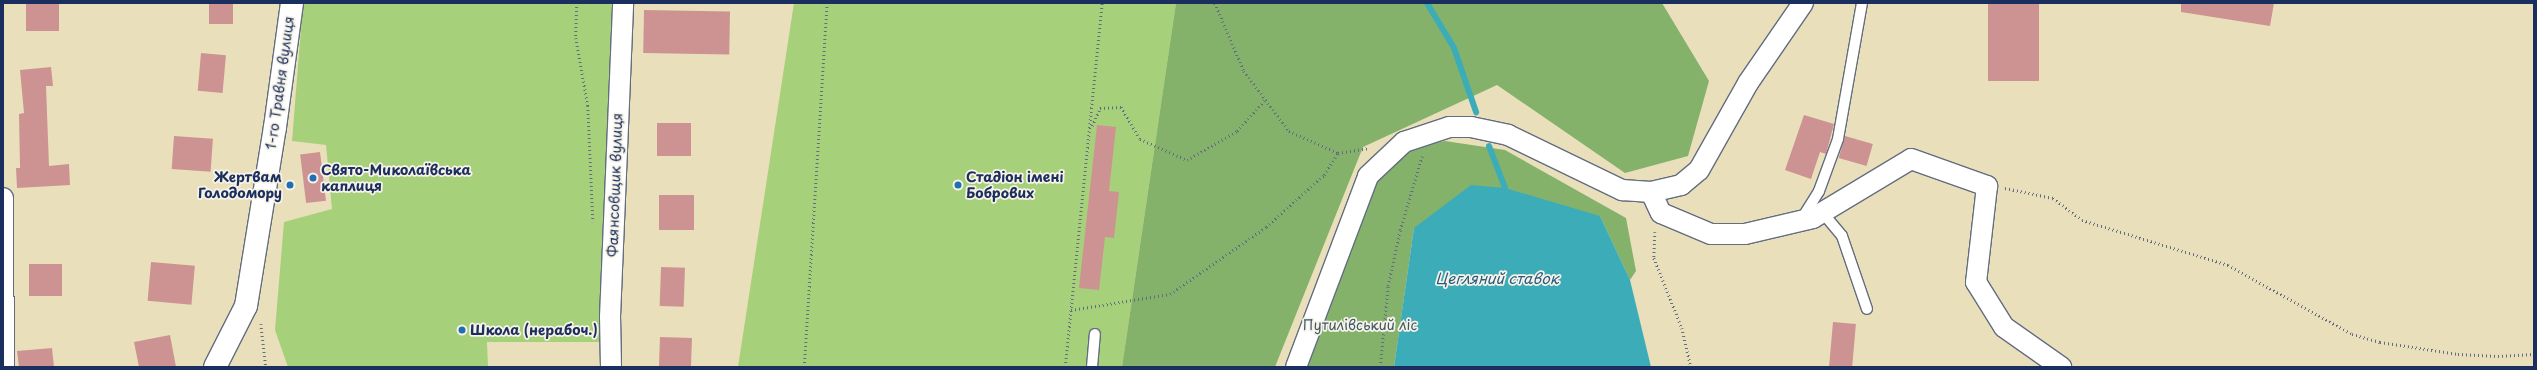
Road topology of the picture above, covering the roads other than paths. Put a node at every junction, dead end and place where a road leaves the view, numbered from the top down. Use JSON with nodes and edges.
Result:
{"nodes":[{"id":1,"x":292,"y":3,"type":"edge"},
{"id":2,"x":623,"y":3,"type":"edge"},
{"id":3,"x":1803,"y":3,"type":"edge"},
{"id":4,"x":1862,"y":3,"type":"edge"},
{"id":5,"x":1651,"y":192,"type":"junction"},
{"id":6,"x":3,"y":198,"type":"edge"},
{"id":7,"x":1822,"y":212,"type":"junction"},
{"id":8,"x":1799,"y":222,"type":"junction"},
{"id":9,"x":1867,"y":309,"type":"dead end"},
{"id":10,"x":1095,"y":334,"type":"dead end"},
{"id":11,"x":4,"y":367,"type":"edge"},
{"id":12,"x":215,"y":367,"type":"edge"},
{"id":13,"x":611,"y":367,"type":"edge"},
{"id":14,"x":1092,"y":367,"type":"edge"},
{"id":15,"x":1296,"y":367,"type":"edge"},
{"id":16,"x":2061,"y":367,"type":"edge"}],
"edges":[{"from":1,"to":12,"type":"street","name":"1-го Травня вулиця"},
{"from":2,"to":13,"type":"street","name":"Фаянсовщик вулиця"},
{"from":3,"to":5,"type":"street"},
{"from":4,"to":8,"type":"lane"},
{"from":5,"to":8,"type":"street"},
{"from":5,"to":15,"type":"street"},
{"from":6,"to":11,"type":"street"},
{"from":7,"to":8,"type":"street"},
{"from":7,"to":9,"type":"lane"},
{"from":7,"to":16,"type":"street"},
{"from":10,"to":14,"type":"lane"}]}
